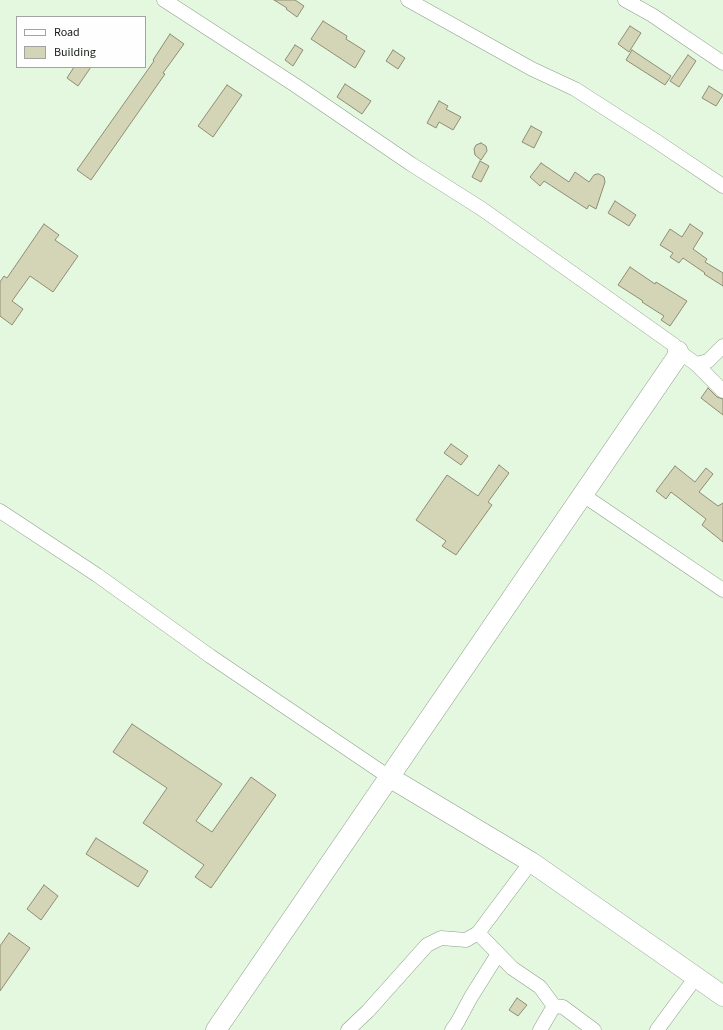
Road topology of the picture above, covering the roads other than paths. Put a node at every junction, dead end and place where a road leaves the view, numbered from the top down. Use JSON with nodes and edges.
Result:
{"nodes":[{"id":1,"x":164,"y":0,"type":"edge"},
{"id":2,"x":408,"y":0,"type":"edge"},
{"id":3,"x":625,"y":0,"type":"edge"},
{"id":4,"x":723,"y":63,"type":"edge"},
{"id":5,"x":723,"y":186,"type":"edge"},
{"id":6,"x":723,"y":346,"type":"edge"},
{"id":7,"x":678,"y":352,"type":"junction"},
{"id":8,"x":696,"y":364,"type":"junction"},
{"id":9,"x":723,"y":391,"type":"edge"},
{"id":10,"x":583,"y":495,"type":"junction"},
{"id":11,"x":0,"y":510,"type":"edge"},
{"id":12,"x":723,"y":590,"type":"edge"},
{"id":13,"x":389,"y":777,"type":"junction"},
{"id":14,"x":531,"y":862,"type":"junction"},
{"id":15,"x":478,"y":933,"type":"junction"},
{"id":16,"x":498,"y":954,"type":"junction"},
{"id":17,"x":696,"y":978,"type":"junction"},
{"id":18,"x":723,"y":996,"type":"edge"},
{"id":19,"x":554,"y":1006,"type":"junction"},
{"id":20,"x":216,"y":1030,"type":"edge"},
{"id":21,"x":348,"y":1030,"type":"edge"},
{"id":22,"x":452,"y":1030,"type":"edge"},
{"id":23,"x":540,"y":1030,"type":"edge"},
{"id":24,"x":594,"y":1030,"type":"edge"},
{"id":25,"x":656,"y":1030,"type":"edge"}],
"edges":[{"from":1,"to":7,"type":"street"},
{"from":2,"to":5,"type":"street"},
{"from":3,"to":4,"type":"street"},
{"from":6,"to":8,"type":"street"},
{"from":7,"to":8,"type":"street"},
{"from":7,"to":10,"type":"street"},
{"from":8,"to":9,"type":"street"},
{"from":10,"to":12,"type":"street"},
{"from":10,"to":13,"type":"street"},
{"from":11,"to":13,"type":"street"},
{"from":13,"to":14,"type":"street"},
{"from":13,"to":20,"type":"street"},
{"from":14,"to":15,"type":"street"},
{"from":14,"to":17,"type":"street"},
{"from":15,"to":16,"type":"street"},
{"from":15,"to":21,"type":"street"},
{"from":16,"to":19,"type":"street"},
{"from":16,"to":22,"type":"street"},
{"from":17,"to":18,"type":"street"},
{"from":17,"to":25,"type":"street"},
{"from":19,"to":23,"type":"street"},
{"from":19,"to":24,"type":"street"}]}
